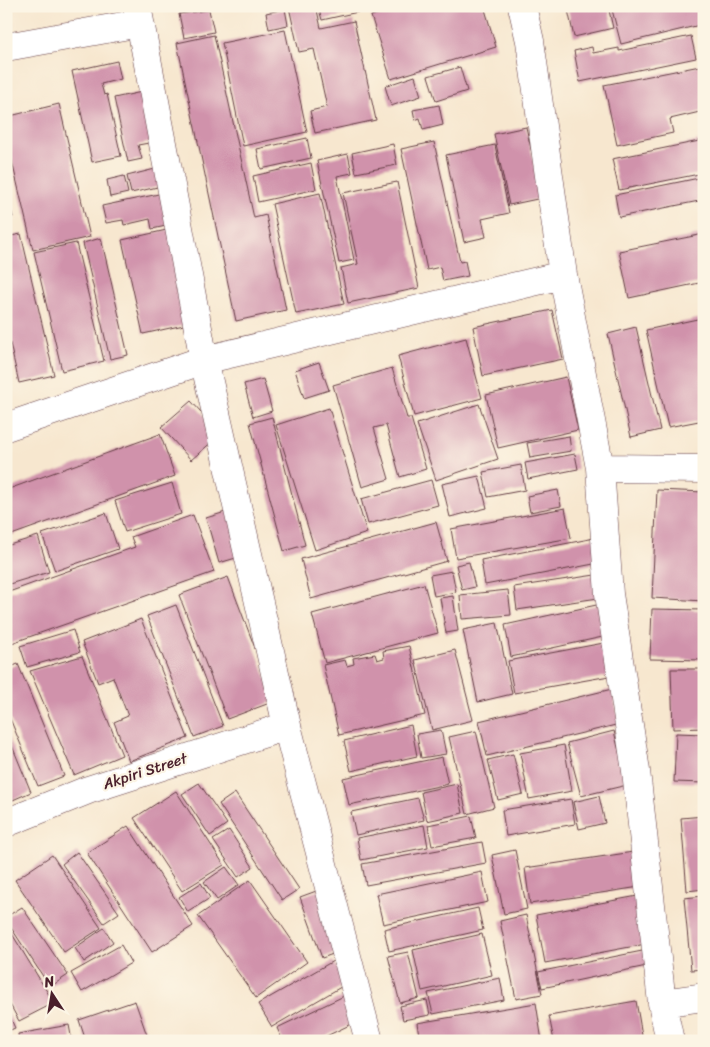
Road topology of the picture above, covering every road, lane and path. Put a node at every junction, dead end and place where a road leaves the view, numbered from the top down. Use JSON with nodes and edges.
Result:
{"nodes":[{"id":1,"x":522,"y":6,"type":"edge"},
{"id":2,"x":138,"y":14,"type":"edge"},
{"id":3,"x":6,"y":47,"type":"edge"},
{"id":4,"x":563,"y":275,"type":"junction"},
{"id":5,"x":204,"y":360,"type":"junction"},
{"id":6,"x":6,"y":427,"type":"edge"},
{"id":7,"x":600,"y":468,"type":"junction"},
{"id":8,"x":704,"y":469,"type":"edge"},
{"id":9,"x":287,"y":726,"type":"junction"},
{"id":10,"x":6,"y":823,"type":"edge"},
{"id":11,"x":704,"y":997,"type":"edge"},
{"id":12,"x":662,"y":1002,"type":"junction"},
{"id":13,"x":369,"y":1041,"type":"edge"},
{"id":14,"x":670,"y":1041,"type":"edge"}],
"edges":[{"from":1,"to":4,"type":"street"},
{"from":2,"to":3,"type":"street"},
{"from":2,"to":5,"type":"street"},
{"from":4,"to":5,"type":"street"},
{"from":4,"to":7,"type":"street"},
{"from":5,"to":6,"type":"street"},
{"from":5,"to":9,"type":"street"},
{"from":7,"to":8,"type":"street"},
{"from":7,"to":12,"type":"street"},
{"from":9,"to":10,"type":"street","name":"Akpiri Street"},
{"from":9,"to":13,"type":"street"},
{"from":11,"to":12,"type":"street"},
{"from":12,"to":14,"type":"street"}]}
